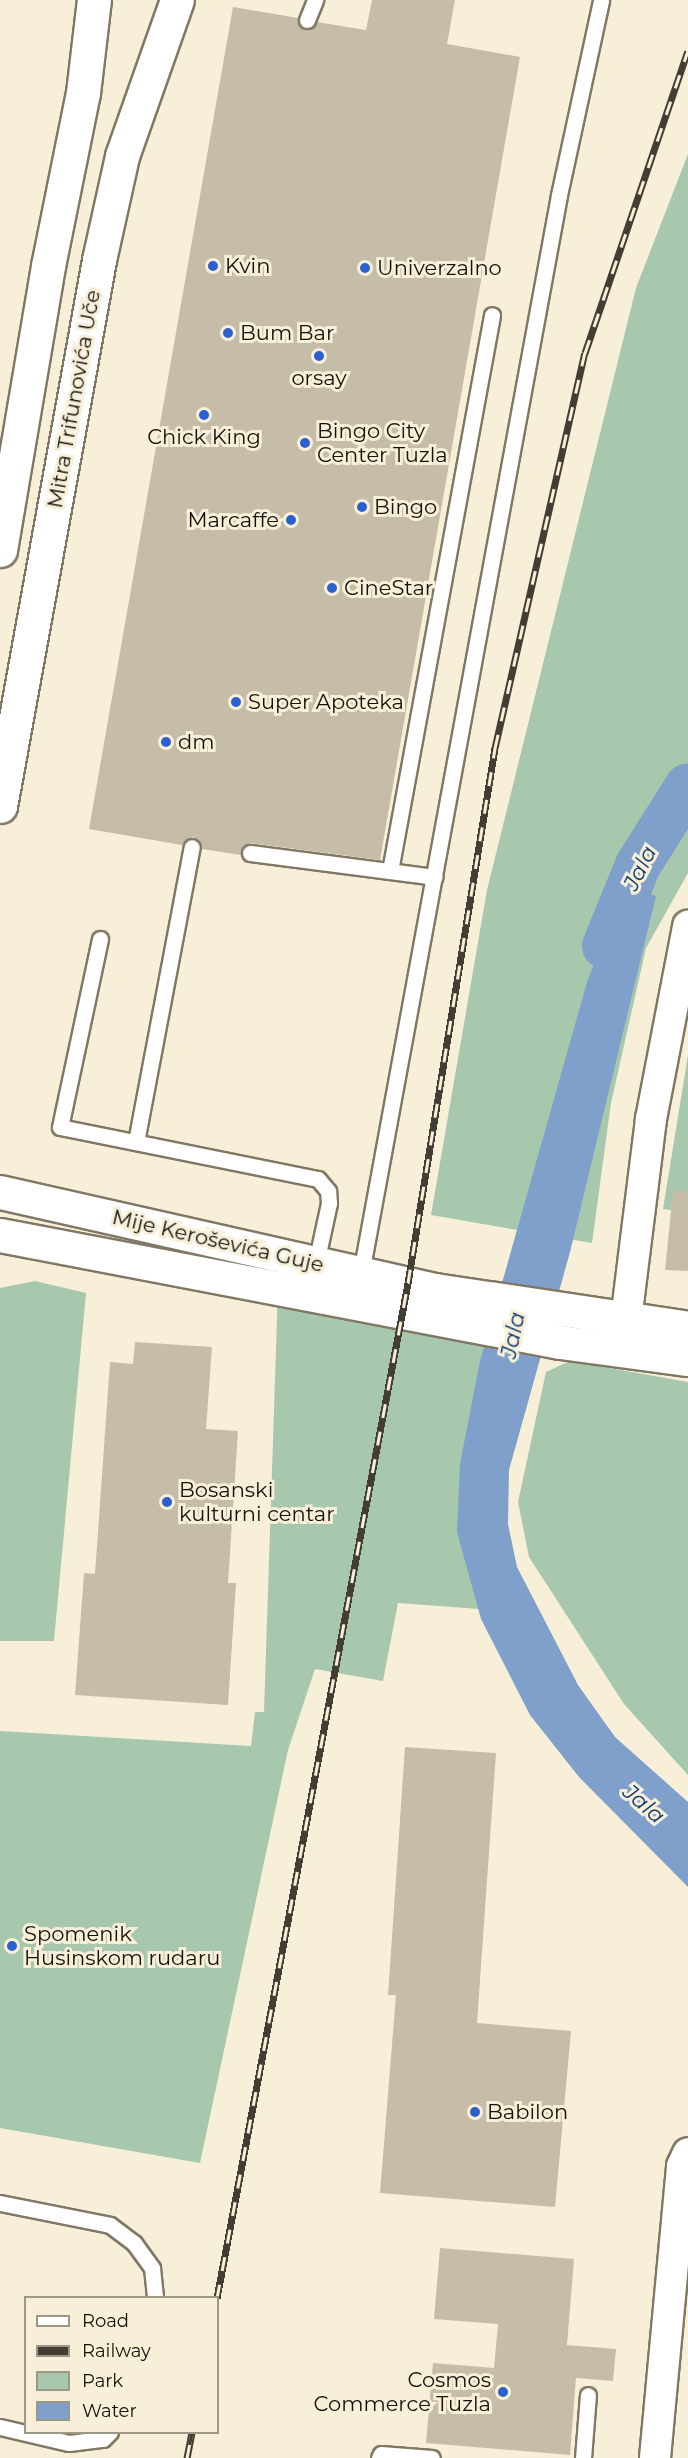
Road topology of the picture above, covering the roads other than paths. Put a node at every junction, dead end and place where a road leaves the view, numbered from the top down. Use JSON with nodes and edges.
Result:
{"nodes":[{"id":1,"x":94,"y":0,"type":"edge"},
{"id":2,"x":177,"y":0,"type":"edge"},
{"id":3,"x":315,"y":0,"type":"edge"},
{"id":4,"x":602,"y":0,"type":"edge"},
{"id":5,"x":307,"y":20,"type":"dead end"},
{"id":6,"x":492,"y":315,"type":"dead end"},
{"id":7,"x":0,"y":550,"type":"edge"},
{"id":8,"x":0,"y":806,"type":"edge"},
{"id":9,"x":192,"y":847,"type":"dead end"},
{"id":10,"x":250,"y":853,"type":"dead end"},
{"id":11,"x":390,"y":871,"type":"junction"},
{"id":12,"x":434,"y":877,"type":"junction"},
{"id":13,"x":688,"y":926,"type":"edge"},
{"id":14,"x":100,"y":939,"type":"dead end"},
{"id":15,"x":136,"y":1142,"type":"junction"},
{"id":16,"x":0,"y":1192,"type":"edge"},
{"id":17,"x":0,"y":1235,"type":"edge"},
{"id":18,"x":316,"y":1263,"type":"junction"},
{"id":19,"x":361,"y":1273,"type":"junction"},
{"id":20,"x":432,"y":1303,"type":"junction"},
{"id":21,"x":688,"y":1328,"type":"edge"},
{"id":22,"x":624,"y":1336,"type":"junction"},
{"id":23,"x":688,"y":1359,"type":"edge"},
{"id":24,"x":688,"y":2153,"type":"edge"},
{"id":25,"x":0,"y":2203,"type":"edge"},
{"id":26,"x":155,"y":2296,"type":"edge"},
{"id":27,"x":588,"y":2395,"type":"dead end"},
{"id":28,"x":0,"y":2427,"type":"edge"},
{"id":29,"x":24,"y":2433,"type":"edge"},
{"id":30,"x":30,"y":2434,"type":"edge"},
{"id":31,"x":109,"y":2434,"type":"edge"},
{"id":32,"x":380,"y":2458,"type":"edge"},
{"id":33,"x":432,"y":2458,"type":"edge"},
{"id":34,"x":583,"y":2458,"type":"edge"},
{"id":35,"x":654,"y":2458,"type":"edge"}],
"edges":[{"from":1,"to":7,"type":"main road"},
{"from":2,"to":8,"type":"main road","name":"Mitra Trifunovića Uče"},
{"from":3,"to":5,"type":"lane"},
{"from":4,"to":12,"type":"lane"},
{"from":6,"to":11,"type":"lane"},
{"from":9,"to":15,"type":"lane"},
{"from":10,"to":11,"type":"lane"},
{"from":11,"to":12,"type":"lane"},
{"from":12,"to":19,"type":"lane"},
{"from":13,"to":22,"type":"street"},
{"from":14,"to":15,"type":"lane"},
{"from":15,"to":18,"type":"lane"},
{"from":16,"to":18,"type":"main road","name":"Mije Keroševića Guje"},
{"from":17,"to":20,"type":"main road","name":"Mije Keroševića Guje"},
{"from":18,"to":19,"type":"main road","name":"Mije Keroševića Guje"},
{"from":19,"to":20,"type":"main road","name":"Mije Keroševića Guje"},
{"from":20,"to":22,"type":"main road"},
{"from":21,"to":22,"type":"main road"},
{"from":22,"to":23,"type":"main road"},
{"from":24,"to":35,"type":"street"},
{"from":25,"to":26,"type":"lane"},
{"from":27,"to":34,"type":"lane"},
{"from":28,"to":29,"type":"lane"},
{"from":30,"to":31,"type":"lane"},
{"from":32,"to":33,"type":"lane"}]}
